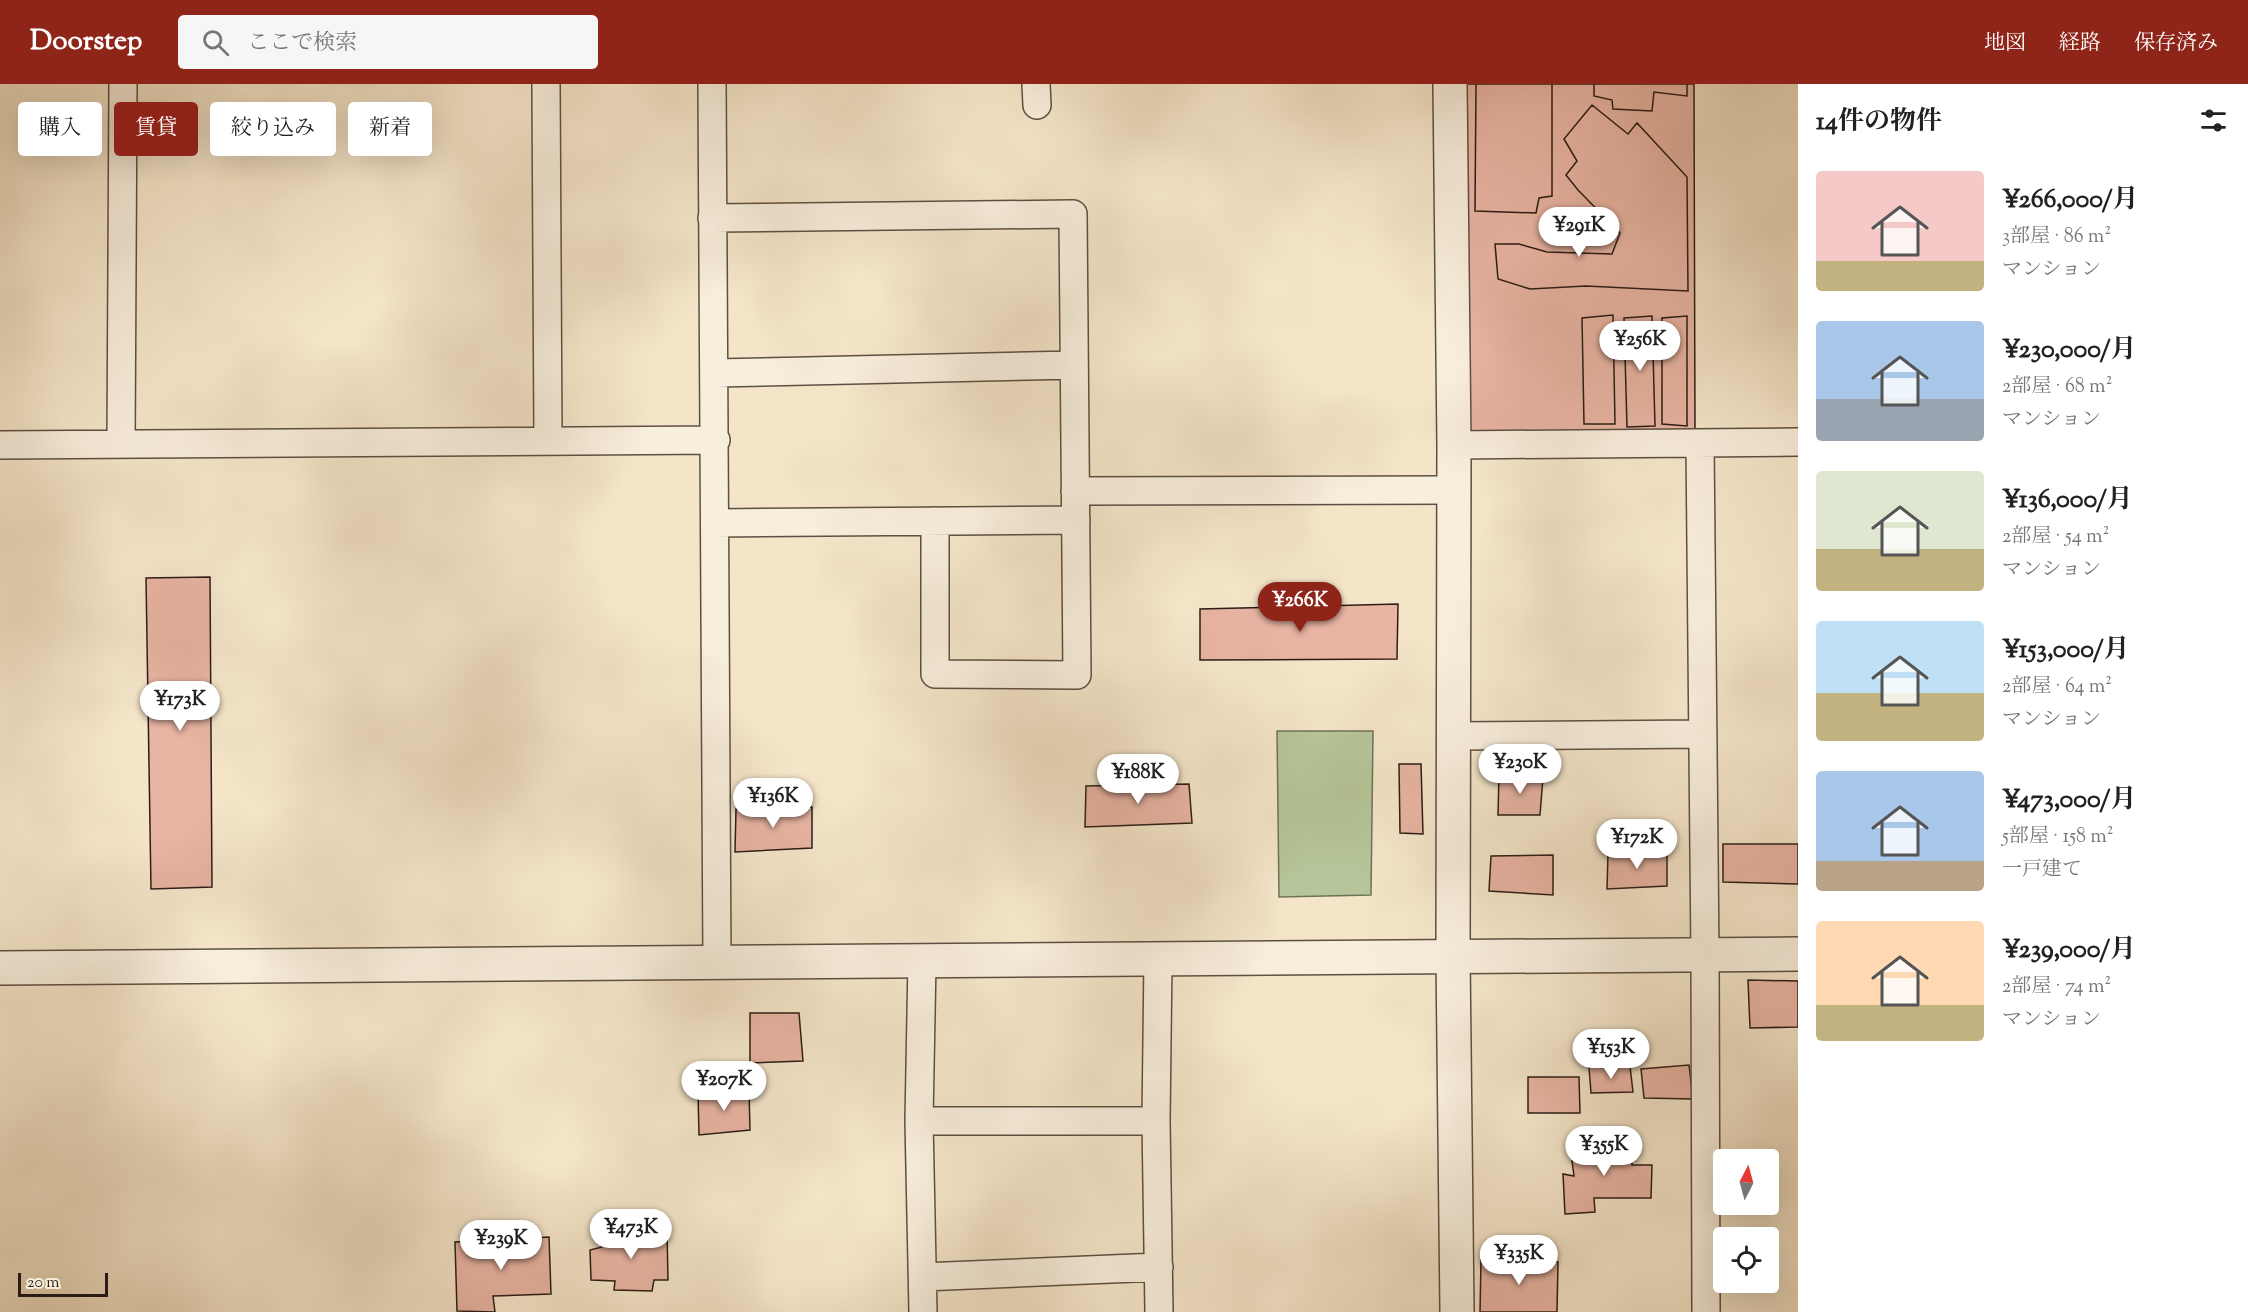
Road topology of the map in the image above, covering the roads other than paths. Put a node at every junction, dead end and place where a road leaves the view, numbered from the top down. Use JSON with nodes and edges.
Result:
{"nodes":[{"id":1,"x":123,"y":84,"type":"edge"},
{"id":2,"x":546,"y":84,"type":"edge"},
{"id":3,"x":712,"y":84,"type":"edge"},
{"id":4,"x":1450,"y":84,"type":"edge"},
{"id":5,"x":712,"y":218,"type":"junction"},
{"id":6,"x":1074,"y":365,"type":"junction"},
{"id":7,"x":715,"y":373,"type":"junction"},
{"id":8,"x":548,"y":440,"type":"junction"},
{"id":9,"x":716,"y":440,"type":"junction"},
{"id":10,"x":1798,"y":442,"type":"edge"},
{"id":11,"x":1700,"y":443,"type":"junction"},
{"id":12,"x":121,"y":444,"type":"junction"},
{"id":13,"x":0,"y":445,"type":"edge"},
{"id":14,"x":1454,"y":445,"type":"junction"},
{"id":15,"x":1455,"y":490,"type":"junction"},
{"id":16,"x":1075,"y":491,"type":"junction"},
{"id":17,"x":1076,"y":520,"type":"junction"},
{"id":18,"x":935,"y":521,"type":"junction"},
{"id":19,"x":716,"y":523,"type":"junction"},
{"id":20,"x":1703,"y":734,"type":"junction"},
{"id":21,"x":1454,"y":736,"type":"junction"},
{"id":22,"x":1798,"y":954,"type":"edge"},
{"id":23,"x":1705,"y":955,"type":"junction"},
{"id":24,"x":1453,"y":957,"type":"junction"},
{"id":25,"x":1158,"y":959,"type":"junction"},
{"id":26,"x":922,"y":961,"type":"junction"},
{"id":27,"x":717,"y":962,"type":"junction"},
{"id":28,"x":0,"y":968,"type":"edge"},
{"id":29,"x":1156,"y":1121,"type":"junction"},
{"id":30,"x":919,"y":1122,"type":"junction"},
{"id":31,"x":1159,"y":1267,"type":"junction"},
{"id":32,"x":923,"y":1277,"type":"junction"},
{"id":33,"x":923,"y":1312,"type":"edge"},
{"id":34,"x":1159,"y":1312,"type":"edge"},
{"id":35,"x":1456,"y":1312,"type":"edge"},
{"id":36,"x":1706,"y":1312,"type":"edge"}],
"edges":[{"from":1,"to":12,"type":"street"},
{"from":2,"to":8,"type":"street"},
{"from":3,"to":5,"type":"street"},
{"from":4,"to":14,"type":"street"},
{"from":5,"to":6,"type":"street"},
{"from":5,"to":7,"type":"street"},
{"from":6,"to":7,"type":"street"},
{"from":6,"to":16,"type":"street"},
{"from":7,"to":9,"type":"street"},
{"from":8,"to":9,"type":"street"},
{"from":8,"to":12,"type":"street"},
{"from":9,"to":19,"type":"street"},
{"from":10,"to":11,"type":"street"},
{"from":11,"to":14,"type":"street"},
{"from":11,"to":20,"type":"street"},
{"from":12,"to":13,"type":"street"},
{"from":14,"to":15,"type":"street"},
{"from":15,"to":16,"type":"street"},
{"from":15,"to":21,"type":"street"},
{"from":16,"to":17,"type":"street"},
{"from":17,"to":18,"type":"street"},
{"from":17,"to":18,"type":"street"},
{"from":18,"to":19,"type":"street"},
{"from":19,"to":27,"type":"street"},
{"from":20,"to":21,"type":"street"},
{"from":20,"to":23,"type":"street"},
{"from":21,"to":24,"type":"street"},
{"from":22,"to":23,"type":"street"},
{"from":23,"to":24,"type":"street"},
{"from":23,"to":36,"type":"street"},
{"from":24,"to":25,"type":"street"},
{"from":24,"to":35,"type":"street"},
{"from":25,"to":26,"type":"street"},
{"from":25,"to":29,"type":"street"},
{"from":26,"to":27,"type":"street"},
{"from":26,"to":30,"type":"street"},
{"from":27,"to":28,"type":"street"},
{"from":29,"to":30,"type":"street"},
{"from":29,"to":31,"type":"street"},
{"from":30,"to":32,"type":"street"},
{"from":31,"to":32,"type":"street"},
{"from":31,"to":34,"type":"street"},
{"from":32,"to":33,"type":"street"}]}
